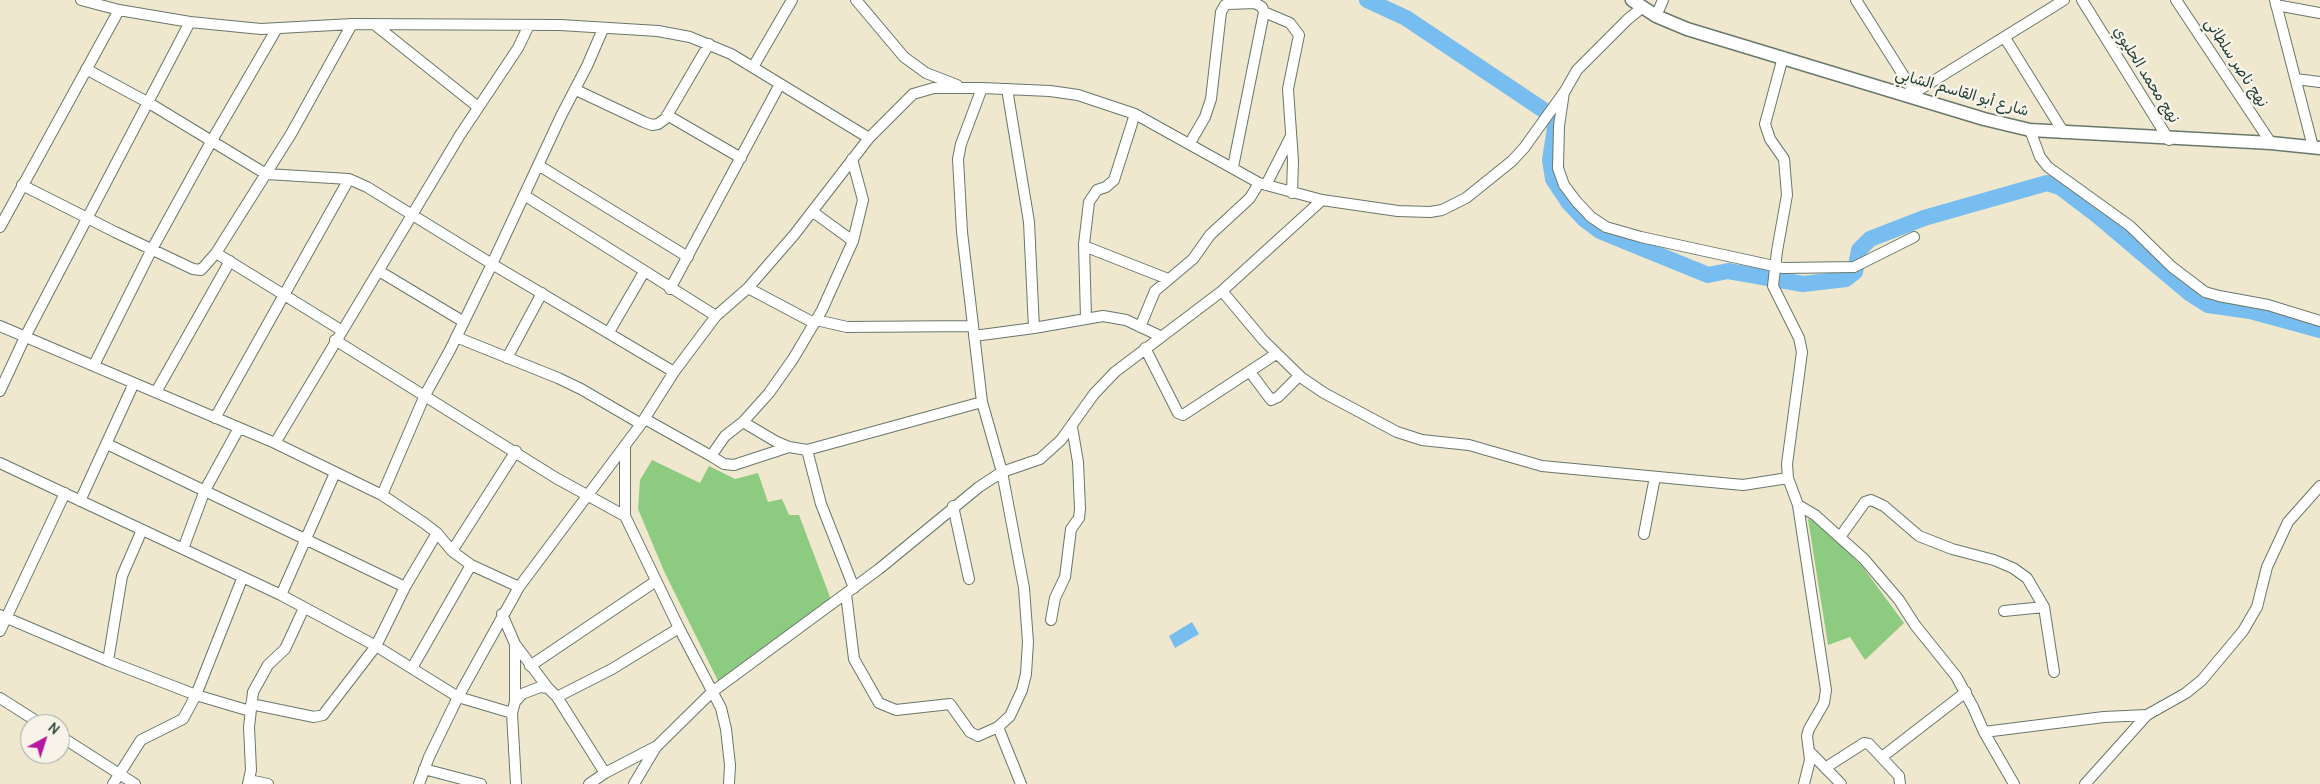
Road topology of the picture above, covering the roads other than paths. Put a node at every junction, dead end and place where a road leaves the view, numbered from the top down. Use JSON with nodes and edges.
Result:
{"nodes":[{"id":1,"x":81,"y":0,"type":"edge"},
{"id":2,"x":778,"y":0,"type":"edge"},
{"id":3,"x":856,"y":0,"type":"edge"},
{"id":4,"x":1632,"y":0,"type":"edge"},
{"id":5,"x":1663,"y":0,"type":"edge"},
{"id":6,"x":1856,"y":0,"type":"edge"},
{"id":7,"x":2064,"y":0,"type":"edge"},
{"id":8,"x":2082,"y":0,"type":"edge"},
{"id":9,"x":2176,"y":0,"type":"edge"},
{"id":10,"x":2276,"y":2,"type":"edge"},
{"id":11,"x":790,"y":3,"type":"edge"},
{"id":12,"x":1643,"y":8,"type":"junction"},
{"id":13,"x":119,"y":10,"type":"junction"},
{"id":14,"x":1264,"y":12,"type":"junction"},
{"id":15,"x":2320,"y":12,"type":"edge"},
{"id":16,"x":1661,"y":18,"type":"junction"},
{"id":17,"x":190,"y":22,"type":"junction"},
{"id":18,"x":352,"y":24,"type":"junction"},
{"id":19,"x":374,"y":24,"type":"junction"},
{"id":20,"x":529,"y":25,"type":"junction"},
{"id":21,"x":603,"y":29,"type":"junction"},
{"id":22,"x":276,"y":30,"type":"junction"},
{"id":23,"x":2005,"y":38,"type":"junction"},
{"id":24,"x":709,"y":44,"type":"junction"},
{"id":25,"x":1783,"y":57,"type":"junction"},
{"id":26,"x":753,"y":67,"type":"junction"},
{"id":27,"x":86,"y":69,"type":"junction"},
{"id":28,"x":2296,"y":79,"type":"junction"},
{"id":29,"x":2320,"y":82,"type":"edge"},
{"id":30,"x":780,"y":84,"type":"junction"},
{"id":31,"x":965,"y":88,"type":"junction"},
{"id":32,"x":982,"y":88,"type":"junction"},
{"id":33,"x":1007,"y":89,"type":"junction"},
{"id":34,"x":576,"y":90,"type":"junction"},
{"id":35,"x":1565,"y":91,"type":"junction"},
{"id":36,"x":1916,"y":95,"type":"junction"},
{"id":37,"x":149,"y":103,"type":"junction"},
{"id":38,"x":478,"y":107,"type":"junction"},
{"id":39,"x":1135,"y":114,"type":"junction"},
{"id":40,"x":667,"y":115,"type":"junction"},
{"id":41,"x":2030,"y":130,"type":"junction"},
{"id":42,"x":2064,"y":133,"type":"junction"},
{"id":43,"x":868,"y":138,"type":"junction"},
{"id":44,"x":1290,"y":138,"type":"junction"},
{"id":45,"x":2169,"y":140,"type":"junction"},
{"id":46,"x":211,"y":142,"type":"junction"},
{"id":47,"x":1190,"y":143,"type":"junction"},
{"id":48,"x":2271,"y":143,"type":"junction"},
{"id":49,"x":2316,"y":148,"type":"edge"},
{"id":50,"x":741,"y":158,"type":"junction"},
{"id":51,"x":852,"y":160,"type":"junction"},
{"id":52,"x":538,"y":165,"type":"junction"},
{"id":53,"x":1233,"y":167,"type":"junction"},
{"id":54,"x":266,"y":174,"type":"junction"},
{"id":55,"x":350,"y":179,"type":"junction"},
{"id":56,"x":1263,"y":184,"type":"junction"},
{"id":57,"x":22,"y":185,"type":"junction"},
{"id":58,"x":1292,"y":193,"type":"junction"},
{"id":59,"x":524,"y":194,"type":"junction"},
{"id":60,"x":1322,"y":200,"type":"junction"},
{"id":61,"x":813,"y":212,"type":"junction"},
{"id":62,"x":413,"y":214,"type":"junction"},
{"id":63,"x":89,"y":218,"type":"junction"},
{"id":64,"x":0,"y":227,"type":"edge"},
{"id":65,"x":1914,"y":237,"type":"dead end"},
{"id":66,"x":853,"y":241,"type":"junction"},
{"id":67,"x":1084,"y":246,"type":"junction"},
{"id":68,"x":152,"y":249,"type":"junction"},
{"id":69,"x":216,"y":253,"type":"junction"},
{"id":70,"x":688,"y":257,"type":"junction"},
{"id":71,"x":230,"y":261,"type":"junction"},
{"id":72,"x":492,"y":264,"type":"junction"},
{"id":73,"x":1774,"y":270,"type":"junction"},
{"id":74,"x":379,"y":271,"type":"junction"},
{"id":75,"x":644,"y":272,"type":"junction"},
{"id":76,"x":1168,"y":279,"type":"junction"},
{"id":77,"x":748,"y":288,"type":"junction"},
{"id":78,"x":670,"y":289,"type":"junction"},
{"id":79,"x":1222,"y":291,"type":"junction"},
{"id":80,"x":542,"y":293,"type":"junction"},
{"id":81,"x":284,"y":294,"type":"junction"},
{"id":82,"x":716,"y":316,"type":"junction"},
{"id":83,"x":1086,"y":318,"type":"junction"},
{"id":84,"x":815,"y":321,"type":"junction"},
{"id":85,"x":2320,"y":321,"type":"edge"},
{"id":86,"x":464,"y":322,"type":"junction"},
{"id":87,"x":0,"y":326,"type":"edge"},
{"id":88,"x":1140,"y":327,"type":"junction"},
{"id":89,"x":1034,"y":328,"type":"junction"},
{"id":90,"x":341,"y":330,"type":"junction"},
{"id":91,"x":973,"y":331,"type":"junction"},
{"id":92,"x":609,"y":332,"type":"junction"},
{"id":93,"x":1160,"y":336,"type":"junction"},
{"id":94,"x":25,"y":337,"type":"junction"},
{"id":95,"x":456,"y":337,"type":"junction"},
{"id":96,"x":336,"y":340,"type":"junction"},
{"id":97,"x":1145,"y":348,"type":"junction"},
{"id":98,"x":1276,"y":354,"type":"junction"},
{"id":99,"x":507,"y":358,"type":"junction"},
{"id":100,"x":94,"y":365,"type":"junction"},
{"id":101,"x":674,"y":372,"type":"junction"},
{"id":102,"x":1250,"y":372,"type":"junction"},
{"id":103,"x":1299,"y":376,"type":"junction"},
{"id":104,"x":134,"y":382,"type":"junction"},
{"id":105,"x":0,"y":391,"type":"edge"},
{"id":106,"x":156,"y":392,"type":"junction"},
{"id":107,"x":425,"y":395,"type":"junction"},
{"id":108,"x":982,"y":402,"type":"junction"},
{"id":109,"x":215,"y":418,"type":"junction"},
{"id":110,"x":643,"y":421,"type":"junction"},
{"id":111,"x":743,"y":422,"type":"junction"},
{"id":112,"x":1072,"y":427,"type":"junction"},
{"id":113,"x":239,"y":428,"type":"junction"},
{"id":114,"x":275,"y":443,"type":"junction"},
{"id":115,"x":107,"y":444,"type":"junction"},
{"id":116,"x":625,"y":445,"type":"junction"},
{"id":117,"x":789,"y":447,"type":"junction"},
{"id":118,"x":806,"y":450,"type":"junction"},
{"id":119,"x":516,"y":451,"type":"junction"},
{"id":120,"x":711,"y":456,"type":"junction"},
{"id":121,"x":0,"y":463,"type":"edge"},
{"id":122,"x":1002,"y":472,"type":"junction"},
{"id":123,"x":335,"y":473,"type":"junction"},
{"id":124,"x":1655,"y":476,"type":"junction"},
{"id":125,"x":1788,"y":478,"type":"junction"},
{"id":126,"x":2320,"y":486,"type":"edge"},
{"id":127,"x":205,"y":490,"type":"junction"},
{"id":128,"x":65,"y":493,"type":"junction"},
{"id":129,"x":382,"y":495,"type":"junction"},
{"id":130,"x":588,"y":496,"type":"junction"},
{"id":131,"x":80,"y":501,"type":"junction"},
{"id":132,"x":1798,"y":505,"type":"junction"},
{"id":133,"x":953,"y":506,"type":"junction"},
{"id":134,"x":625,"y":516,"type":"junction"},
{"id":135,"x":142,"y":530,"type":"junction"},
{"id":136,"x":437,"y":533,"type":"junction"},
{"id":137,"x":1644,"y":534,"type":"dead end"},
{"id":138,"x":1840,"y":537,"type":"junction"},
{"id":139,"x":307,"y":539,"type":"junction"},
{"id":140,"x":184,"y":549,"type":"junction"},
{"id":141,"x":452,"y":551,"type":"junction"},
{"id":142,"x":471,"y":565,"type":"junction"},
{"id":143,"x":242,"y":579,"type":"junction"},
{"id":144,"x":969,"y":579,"type":"dead end"},
{"id":145,"x":656,"y":581,"type":"junction"},
{"id":146,"x":406,"y":587,"type":"junction"},
{"id":147,"x":518,"y":587,"type":"junction"},
{"id":148,"x":850,"y":591,"type":"junction"},
{"id":149,"x":281,"y":595,"type":"junction"},
{"id":150,"x":2044,"y":607,"type":"junction"},
{"id":151,"x":304,"y":608,"type":"junction"},
{"id":152,"x":2004,"y":611,"type":"dead end"},
{"id":153,"x":502,"y":614,"type":"junction"},
{"id":154,"x":3,"y":616,"type":"edge"},
{"id":155,"x":1051,"y":620,"type":"dead end"},
{"id":156,"x":679,"y":628,"type":"junction"},
{"id":157,"x":0,"y":631,"type":"edge"},
{"id":158,"x":515,"y":644,"type":"junction"},
{"id":159,"x":376,"y":646,"type":"junction"},
{"id":160,"x":108,"y":661,"type":"junction"},
{"id":161,"x":530,"y":666,"type":"junction"},
{"id":162,"x":412,"y":668,"type":"junction"},
{"id":163,"x":2054,"y":672,"type":"dead end"},
{"id":164,"x":548,"y":688,"type":"junction"},
{"id":165,"x":712,"y":692,"type":"junction"},
{"id":166,"x":1966,"y":692,"type":"junction"},
{"id":167,"x":196,"y":695,"type":"junction"},
{"id":168,"x":458,"y":697,"type":"junction"},
{"id":169,"x":557,"y":697,"type":"junction"},
{"id":170,"x":0,"y":698,"type":"edge"},
{"id":171,"x":515,"y":702,"type":"junction"},
{"id":172,"x":251,"y":708,"type":"junction"},
{"id":173,"x":512,"y":713,"type":"junction"},
{"id":174,"x":25,"y":714,"type":"edge"},
{"id":175,"x":2147,"y":715,"type":"junction"},
{"id":176,"x":998,"y":727,"type":"junction"},
{"id":177,"x":1984,"y":732,"type":"junction"},
{"id":178,"x":70,"y":742,"type":"edge"},
{"id":179,"x":656,"y":747,"type":"junction"},
{"id":180,"x":1809,"y":751,"type":"junction"},
{"id":181,"x":1882,"y":757,"type":"junction"},
{"id":182,"x":1825,"y":768,"type":"junction"},
{"id":183,"x":424,"y":769,"type":"junction"},
{"id":184,"x":605,"y":773,"type":"junction"},
{"id":185,"x":120,"y":774,"type":"junction"},
{"id":186,"x":248,"y":782,"type":"edge"},
{"id":187,"x":113,"y":784,"type":"edge"},
{"id":188,"x":136,"y":784,"type":"edge"},
{"id":189,"x":268,"y":784,"type":"edge"},
{"id":190,"x":419,"y":784,"type":"edge"},
{"id":191,"x":481,"y":784,"type":"edge"},
{"id":192,"x":516,"y":784,"type":"edge"},
{"id":193,"x":589,"y":784,"type":"edge"},
{"id":194,"x":634,"y":784,"type":"edge"},
{"id":195,"x":729,"y":784,"type":"edge"},
{"id":196,"x":1021,"y":784,"type":"edge"},
{"id":197,"x":1804,"y":784,"type":"edge"},
{"id":198,"x":1841,"y":784,"type":"edge"},
{"id":199,"x":1900,"y":784,"type":"edge"},
{"id":200,"x":2014,"y":784,"type":"edge"},
{"id":201,"x":2085,"y":784,"type":"edge"}],
"edges":[{"from":1,"to":13,"type":"street"},
{"from":2,"to":11,"type":"street"},
{"from":3,"to":31,"type":"street"},
{"from":4,"to":12,"type":"main road","name":"شارع أبو القاسم الشابي"},
{"from":5,"to":16,"type":"street"},
{"from":6,"to":36,"type":"street"},
{"from":7,"to":23,"type":"street"},
{"from":8,"to":45,"type":"street","name":"نهج محمد الحليوي"},
{"from":9,"to":48,"type":"street","name":"نهج ناصر سلطاني"},
{"from":10,"to":15,"type":"street"},
{"from":10,"to":28,"type":"street"},
{"from":11,"to":26,"type":"street"},
{"from":12,"to":16,"type":"main road","name":"شارع أبو القاسم الشابي"},
{"from":12,"to":35,"type":"street"},
{"from":13,"to":17,"type":"street"},
{"from":13,"to":27,"type":"street"},
{"from":14,"to":44,"type":"street"},
{"from":14,"to":47,"type":"street"},
{"from":14,"to":53,"type":"street"},
{"from":16,"to":25,"type":"main road","name":"شارع أبو القاسم الشابي"},
{"from":17,"to":22,"type":"street"},
{"from":17,"to":37,"type":"street"},
{"from":18,"to":19,"type":"street"},
{"from":18,"to":22,"type":"street"},
{"from":18,"to":54,"type":"street"},
{"from":19,"to":20,"type":"street"},
{"from":19,"to":38,"type":"street"},
{"from":20,"to":21,"type":"street"},
{"from":20,"to":38,"type":"street"},
{"from":21,"to":24,"type":"street"},
{"from":21,"to":34,"type":"street"},
{"from":22,"to":46,"type":"street"},
{"from":23,"to":36,"type":"street"},
{"from":23,"to":42,"type":"street"},
{"from":24,"to":26,"type":"street"},
{"from":24,"to":40,"type":"street"},
{"from":25,"to":36,"type":"main road","name":"شارع أبو القاسم الشابي"},
{"from":25,"to":73,"type":"street"},
{"from":26,"to":30,"type":"street"},
{"from":27,"to":37,"type":"street"},
{"from":27,"to":57,"type":"street"},
{"from":28,"to":29,"type":"street"},
{"from":28,"to":49,"type":"street"},
{"from":30,"to":43,"type":"street"},
{"from":30,"to":50,"type":"street"},
{"from":31,"to":32,"type":"street"},
{"from":31,"to":43,"type":"street"},
{"from":32,"to":33,"type":"street"},
{"from":32,"to":91,"type":"street"},
{"from":33,"to":39,"type":"street"},
{"from":33,"to":89,"type":"street"},
{"from":34,"to":40,"type":"street"},
{"from":34,"to":52,"type":"street"},
{"from":35,"to":60,"type":"street"},
{"from":35,"to":73,"type":"street"},
{"from":36,"to":41,"type":"main road","name":"شارع أبو القاسم الشابي"},
{"from":37,"to":46,"type":"street"},
{"from":37,"to":63,"type":"street"},
{"from":38,"to":62,"type":"street"},
{"from":39,"to":47,"type":"street"},
{"from":39,"to":67,"type":"street"},
{"from":40,"to":50,"type":"street"},
{"from":41,"to":42,"type":"main road","name":"شارع أبو القاسم الشابي"},
{"from":41,"to":85,"type":"street"},
{"from":42,"to":45,"type":"main road","name":"شارع أبو القاسم الشابي"},
{"from":43,"to":51,"type":"street"},
{"from":44,"to":56,"type":"street"},
{"from":44,"to":58,"type":"street"},
{"from":45,"to":48,"type":"main road","name":"شارع أبو القاسم الشابي"},
{"from":46,"to":54,"type":"street"},
{"from":46,"to":68,"type":"street"},
{"from":47,"to":53,"type":"street"},
{"from":48,"to":49,"type":"main road","name":"شارع أبو القاسم الشابي"},
{"from":50,"to":70,"type":"street"},
{"from":51,"to":61,"type":"street"},
{"from":51,"to":66,"type":"street"},
{"from":52,"to":59,"type":"street"},
{"from":52,"to":70,"type":"street"},
{"from":53,"to":56,"type":"street"},
{"from":54,"to":55,"type":"street"},
{"from":54,"to":69,"type":"street"},
{"from":55,"to":62,"type":"street"},
{"from":55,"to":81,"type":"street"},
{"from":56,"to":58,"type":"street"},
{"from":56,"to":76,"type":"street"},
{"from":57,"to":63,"type":"street"},
{"from":57,"to":64,"type":"street"},
{"from":58,"to":60,"type":"street"},
{"from":59,"to":72,"type":"street"},
{"from":59,"to":75,"type":"street"},
{"from":60,"to":79,"type":"street"},
{"from":61,"to":66,"type":"street"},
{"from":61,"to":77,"type":"street"},
{"from":62,"to":72,"type":"street"},
{"from":62,"to":74,"type":"street"},
{"from":63,"to":68,"type":"street"},
{"from":63,"to":94,"type":"street"},
{"from":65,"to":73,"type":"street"},
{"from":66,"to":84,"type":"street"},
{"from":67,"to":76,"type":"street"},
{"from":67,"to":83,"type":"street"},
{"from":68,"to":69,"type":"street"},
{"from":68,"to":100,"type":"street"},
{"from":69,"to":71,"type":"street"},
{"from":70,"to":78,"type":"street"},
{"from":71,"to":81,"type":"street"},
{"from":71,"to":106,"type":"street"},
{"from":72,"to":80,"type":"street"},
{"from":72,"to":86,"type":"street"},
{"from":73,"to":125,"type":"street"},
{"from":74,"to":86,"type":"street"},
{"from":74,"to":90,"type":"street"},
{"from":75,"to":78,"type":"street"},
{"from":75,"to":92,"type":"street"},
{"from":76,"to":88,"type":"street"},
{"from":77,"to":82,"type":"street"},
{"from":77,"to":84,"type":"street"},
{"from":78,"to":82,"type":"street"},
{"from":79,"to":93,"type":"street"},
{"from":79,"to":98,"type":"street"},
{"from":80,"to":92,"type":"street"},
{"from":80,"to":99,"type":"street"},
{"from":81,"to":90,"type":"street"},
{"from":81,"to":109,"type":"street"},
{"from":82,"to":101,"type":"street"},
{"from":83,"to":88,"type":"street"},
{"from":83,"to":89,"type":"street"},
{"from":84,"to":91,"type":"street"},
{"from":84,"to":111,"type":"street"},
{"from":86,"to":95,"type":"street"},
{"from":87,"to":94,"type":"street"},
{"from":88,"to":93,"type":"street"},
{"from":89,"to":91,"type":"street"},
{"from":90,"to":96,"type":"street"},
{"from":91,"to":108,"type":"street"},
{"from":92,"to":101,"type":"street"},
{"from":93,"to":97,"type":"street"},
{"from":94,"to":100,"type":"street"},
{"from":94,"to":105,"type":"street"},
{"from":95,"to":99,"type":"street"},
{"from":95,"to":107,"type":"street"},
{"from":96,"to":107,"type":"street"},
{"from":96,"to":114,"type":"street"},
{"from":97,"to":102,"type":"street"},
{"from":97,"to":112,"type":"street"},
{"from":98,"to":102,"type":"street"},
{"from":98,"to":103,"type":"street"},
{"from":99,"to":110,"type":"street"},
{"from":100,"to":104,"type":"street"},
{"from":101,"to":110,"type":"street"},
{"from":102,"to":103,"type":"street"},
{"from":103,"to":124,"type":"street"},
{"from":104,"to":106,"type":"street"},
{"from":104,"to":115,"type":"street"},
{"from":106,"to":109,"type":"street"},
{"from":107,"to":119,"type":"street"},
{"from":107,"to":129,"type":"street"},
{"from":108,"to":118,"type":"street"},
{"from":108,"to":122,"type":"street"},
{"from":109,"to":113,"type":"street"},
{"from":110,"to":116,"type":"street"},
{"from":110,"to":120,"type":"street"},
{"from":111,"to":117,"type":"street"},
{"from":111,"to":120,"type":"street"},
{"from":112,"to":122,"type":"street"},
{"from":112,"to":155,"type":"street"},
{"from":113,"to":114,"type":"street"},
{"from":113,"to":127,"type":"street"},
{"from":114,"to":123,"type":"street"},
{"from":115,"to":127,"type":"street"},
{"from":115,"to":131,"type":"street"},
{"from":116,"to":130,"type":"street"},
{"from":116,"to":134,"type":"street"},
{"from":117,"to":118,"type":"street"},
{"from":117,"to":120,"type":"street"},
{"from":118,"to":148,"type":"street"},
{"from":119,"to":130,"type":"street"},
{"from":119,"to":141,"type":"street"},
{"from":121,"to":128,"type":"street"},
{"from":122,"to":133,"type":"street"},
{"from":122,"to":176,"type":"street"},
{"from":123,"to":129,"type":"street"},
{"from":123,"to":139,"type":"street"},
{"from":124,"to":125,"type":"street"},
{"from":124,"to":137,"type":"street"},
{"from":125,"to":132,"type":"street"},
{"from":126,"to":175,"type":"street"},
{"from":127,"to":139,"type":"street"},
{"from":127,"to":140,"type":"street"},
{"from":128,"to":131,"type":"street"},
{"from":128,"to":154,"type":"street"},
{"from":129,"to":136,"type":"street"},
{"from":130,"to":134,"type":"street"},
{"from":130,"to":147,"type":"street"},
{"from":131,"to":135,"type":"street"},
{"from":132,"to":138,"type":"street"},
{"from":132,"to":180,"type":"street"},
{"from":133,"to":144,"type":"street"},
{"from":133,"to":148,"type":"street"},
{"from":134,"to":145,"type":"street"},
{"from":135,"to":140,"type":"street"},
{"from":135,"to":160,"type":"street"},
{"from":136,"to":141,"type":"street"},
{"from":136,"to":146,"type":"street"},
{"from":138,"to":150,"type":"street"},
{"from":138,"to":166,"type":"street"},
{"from":139,"to":146,"type":"street"},
{"from":139,"to":149,"type":"street"},
{"from":140,"to":143,"type":"street"},
{"from":141,"to":142,"type":"street"},
{"from":142,"to":147,"type":"street"},
{"from":142,"to":162,"type":"street"},
{"from":143,"to":149,"type":"street"},
{"from":143,"to":167,"type":"street"},
{"from":145,"to":156,"type":"street"},
{"from":145,"to":161,"type":"street"},
{"from":146,"to":159,"type":"street"},
{"from":147,"to":153,"type":"street"},
{"from":148,"to":165,"type":"street"},
{"from":148,"to":176,"type":"street"},
{"from":149,"to":151,"type":"street"},
{"from":150,"to":152,"type":"street"},
{"from":150,"to":163,"type":"street"},
{"from":151,"to":159,"type":"street"},
{"from":151,"to":172,"type":"street"},
{"from":153,"to":158,"type":"street"},
{"from":153,"to":168,"type":"street"},
{"from":154,"to":157,"type":"street"},
{"from":154,"to":160,"type":"street"},
{"from":156,"to":165,"type":"street"},
{"from":156,"to":169,"type":"street"},
{"from":158,"to":161,"type":"street"},
{"from":158,"to":171,"type":"street"},
{"from":159,"to":162,"type":"street"},
{"from":159,"to":172,"type":"street"},
{"from":160,"to":167,"type":"street"},
{"from":161,"to":164,"type":"street"},
{"from":162,"to":168,"type":"street"},
{"from":164,"to":169,"type":"street"},
{"from":164,"to":171,"type":"street"},
{"from":165,"to":179,"type":"street"},
{"from":165,"to":195,"type":"street"},
{"from":166,"to":177,"type":"street"},
{"from":166,"to":181,"type":"street"},
{"from":167,"to":172,"type":"street"},
{"from":167,"to":185,"type":"street"},
{"from":168,"to":173,"type":"street"},
{"from":168,"to":183,"type":"street"},
{"from":169,"to":184,"type":"street"},
{"from":170,"to":174,"type":"street"},
{"from":171,"to":173,"type":"street"},
{"from":172,"to":186,"type":"street"},
{"from":173,"to":192,"type":"street"},
{"from":175,"to":177,"type":"street"},
{"from":175,"to":201,"type":"street"},
{"from":176,"to":196,"type":"street"},
{"from":177,"to":200,"type":"street"},
{"from":178,"to":185,"type":"street"},
{"from":179,"to":184,"type":"street"},
{"from":179,"to":194,"type":"street"},
{"from":180,"to":182,"type":"street"},
{"from":180,"to":197,"type":"street"},
{"from":181,"to":182,"type":"street"},
{"from":181,"to":199,"type":"street"},
{"from":182,"to":198,"type":"street"},
{"from":183,"to":190,"type":"street"},
{"from":183,"to":191,"type":"street"},
{"from":184,"to":193,"type":"street"},
{"from":185,"to":187,"type":"street"},
{"from":185,"to":188,"type":"street"},
{"from":186,"to":189,"type":"street"}]}
